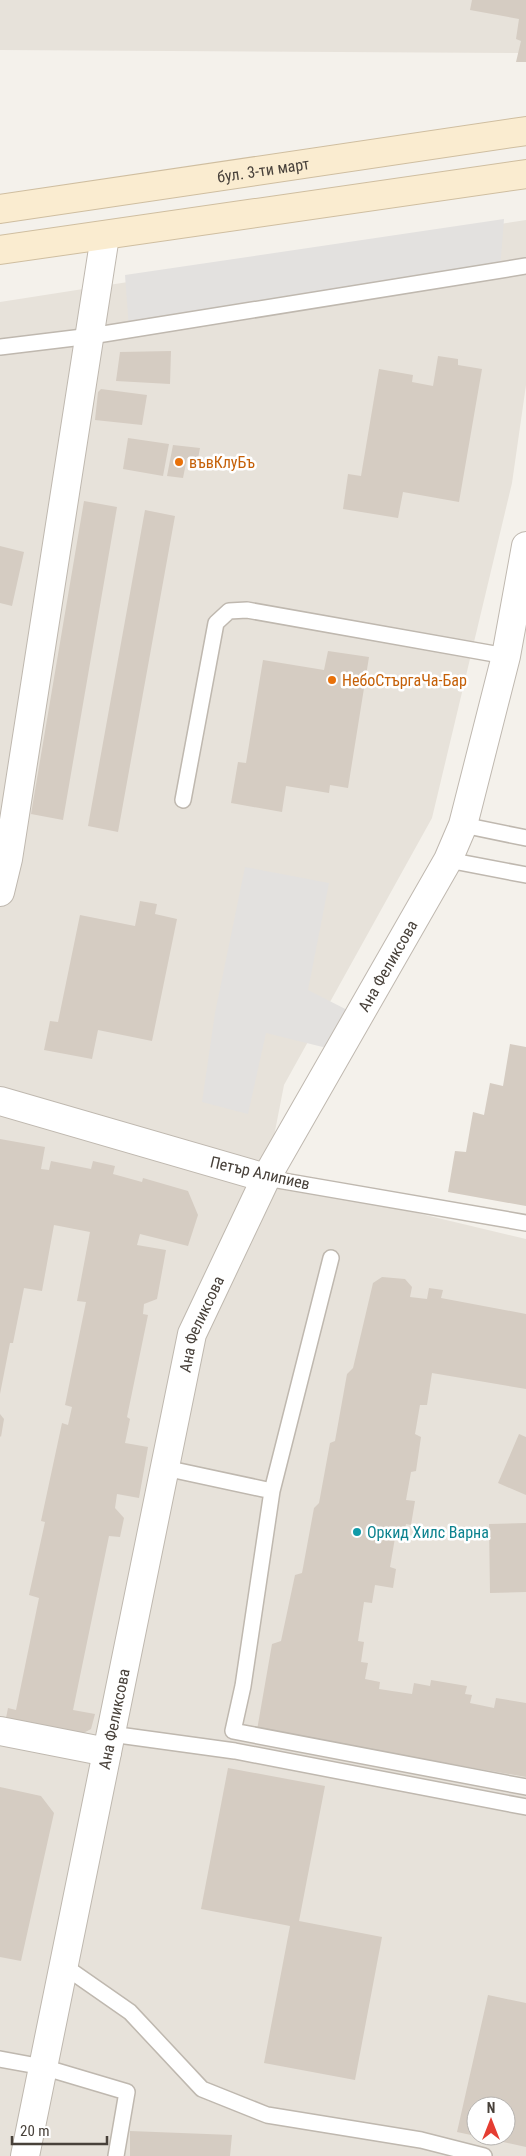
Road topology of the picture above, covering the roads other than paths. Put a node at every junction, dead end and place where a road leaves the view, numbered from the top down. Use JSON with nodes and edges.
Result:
{"nodes":[{"id":1,"x":526,"y":131,"type":"edge"},
{"id":2,"x":526,"y":174,"type":"edge"},
{"id":3,"x":0,"y":209,"type":"edge"},
{"id":4,"x":105,"y":236,"type":"junction"},
{"id":5,"x":0,"y":250,"type":"edge"},
{"id":6,"x":526,"y":266,"type":"edge"},
{"id":7,"x":91,"y":336,"type":"junction"},
{"id":8,"x":0,"y":347,"type":"edge"},
{"id":9,"x":526,"y":546,"type":"edge"},
{"id":10,"x":506,"y":656,"type":"junction"},
{"id":11,"x":183,"y":800,"type":"dead end"},
{"id":12,"x":463,"y":825,"type":"junction"},
{"id":13,"x":526,"y":838,"type":"edge"},
{"id":14,"x":4,"y":858,"type":"edge"},
{"id":15,"x":448,"y":860,"type":"junction"},
{"id":16,"x":526,"y":875,"type":"edge"},
{"id":17,"x":0,"y":892,"type":"edge"},
{"id":18,"x":0,"y":1101,"type":"edge"},
{"id":19,"x":266,"y":1178,"type":"junction"},
{"id":20,"x":526,"y":1222,"type":"edge"},
{"id":21,"x":331,"y":1258,"type":"dead end"},
{"id":22,"x":165,"y":1468,"type":"junction"},
{"id":23,"x":272,"y":1491,"type":"junction"},
{"id":24,"x":0,"y":1730,"type":"edge"},
{"id":25,"x":109,"y":1743,"type":"junction"},
{"id":26,"x":526,"y":1787,"type":"edge"},
{"id":27,"x":526,"y":1807,"type":"edge"},
{"id":28,"x":64,"y":1966,"type":"junction"},
{"id":29,"x":0,"y":2058,"type":"edge"},
{"id":30,"x":43,"y":2067,"type":"junction"},
{"id":31,"x":25,"y":2156,"type":"edge"},
{"id":32,"x":116,"y":2156,"type":"edge"},
{"id":33,"x":484,"y":2156,"type":"edge"}],
"edges":[{"from":1,"to":3,"type":"street","name":"бул. 3-ти март"},
{"from":2,"to":4,"type":"street"},
{"from":4,"to":5,"type":"street"},
{"from":4,"to":7,"type":"street"},
{"from":6,"to":7,"type":"lane"},
{"from":7,"to":8,"type":"lane"},
{"from":7,"to":14,"type":"street"},
{"from":9,"to":10,"type":"street","name":"Ана Феликсова"},
{"from":10,"to":11,"type":"lane"},
{"from":10,"to":12,"type":"street","name":"Ана Феликсова"},
{"from":12,"to":13,"type":"lane"},
{"from":12,"to":15,"type":"street","name":"Ана Феликсова"},
{"from":14,"to":17,"type":"street"},
{"from":15,"to":16,"type":"lane"},
{"from":15,"to":19,"type":"street","name":"Ана Феликсова"},
{"from":18,"to":19,"type":"street","name":"Петър Алипиев"},
{"from":19,"to":20,"type":"lane","name":"Петър Алипиев"},
{"from":19,"to":22,"type":"street","name":"Ана Феликсова"},
{"from":21,"to":23,"type":"lane"},
{"from":22,"to":23,"type":"lane"},
{"from":22,"to":25,"type":"street","name":"Ана Феликсова"},
{"from":23,"to":26,"type":"lane"},
{"from":24,"to":25,"type":"street"},
{"from":25,"to":27,"type":"lane"},
{"from":25,"to":28,"type":"street","name":"Ана Феликсова"},
{"from":28,"to":30,"type":"street","name":"Ана Феликсова"},
{"from":28,"to":33,"type":"lane"},
{"from":29,"to":30,"type":"lane"},
{"from":30,"to":31,"type":"street","name":"Ана Феликсова"},
{"from":30,"to":32,"type":"lane"}]}
